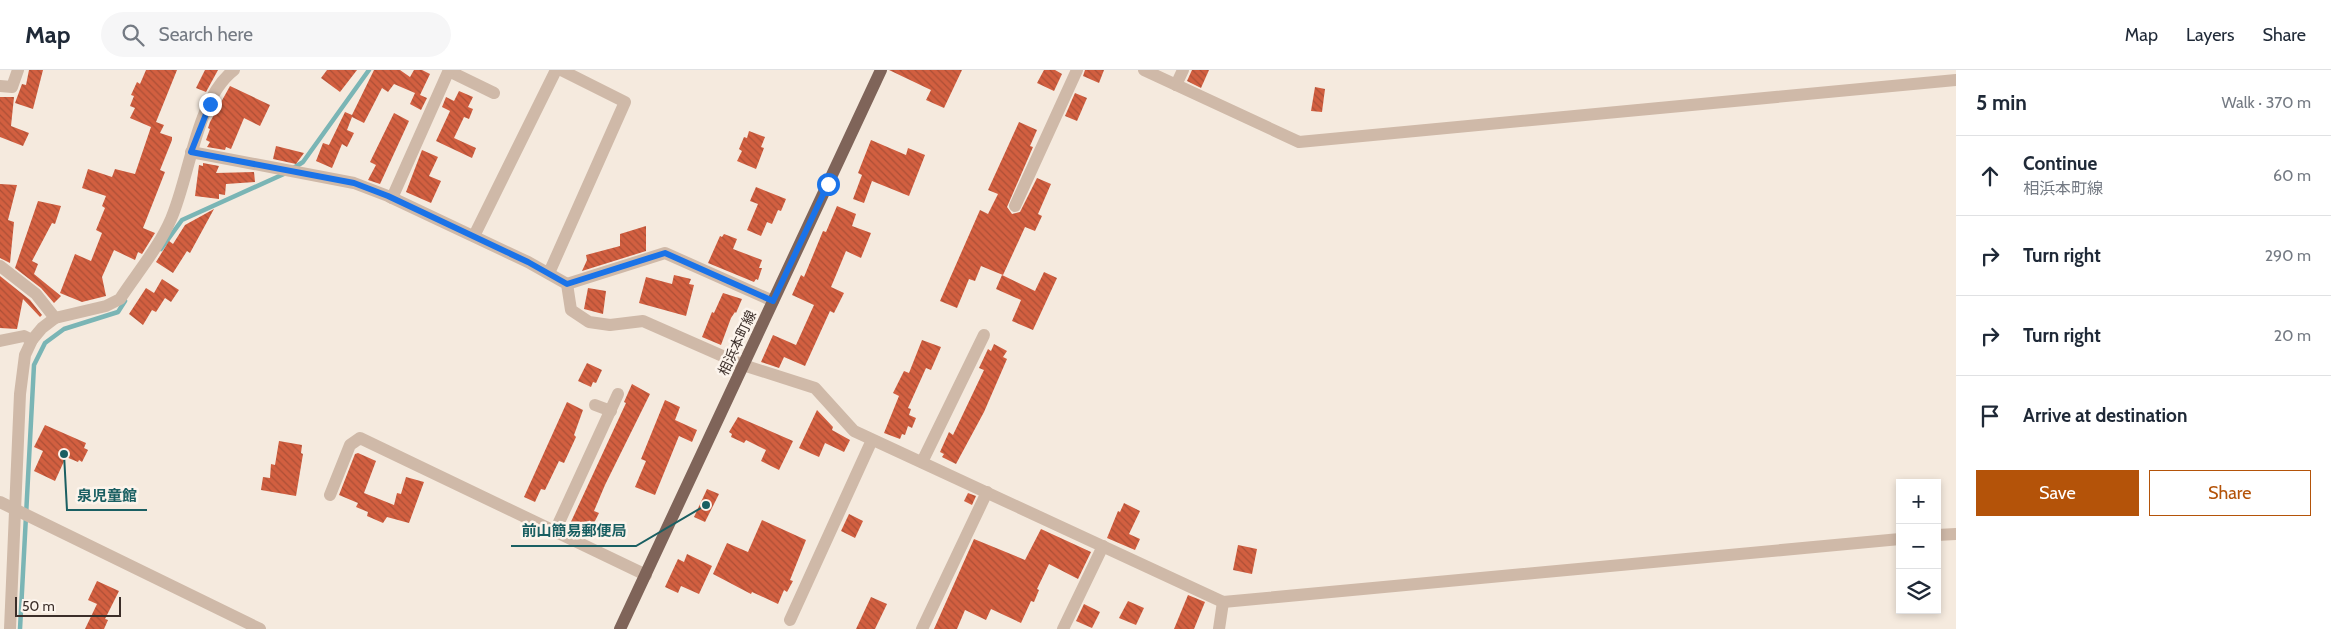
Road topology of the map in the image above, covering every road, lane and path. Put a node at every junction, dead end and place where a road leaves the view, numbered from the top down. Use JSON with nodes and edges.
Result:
{"nodes":[{"id":1,"x":18,"y":70,"type":"edge"},
{"id":2,"x":234,"y":70,"type":"edge"},
{"id":3,"x":449,"y":70,"type":"edge"},
{"id":4,"x":556,"y":70,"type":"edge"},
{"id":5,"x":561,"y":70,"type":"edge"},
{"id":6,"x":882,"y":70,"type":"edge"},
{"id":7,"x":1077,"y":70,"type":"edge"},
{"id":8,"x":1144,"y":70,"type":"edge"},
{"id":9,"x":1183,"y":70,"type":"edge"},
{"id":10,"x":1956,"y":80,"type":"edge"},
{"id":11,"x":1176,"y":85,"type":"junction"},
{"id":12,"x":0,"y":86,"type":"edge"},
{"id":13,"x":494,"y":93,"type":"dead end"},
{"id":14,"x":191,"y":152,"type":"junction"},
{"id":15,"x":392,"y":198,"type":"junction"},
{"id":16,"x":1015,"y":206,"type":"dead end"},
{"id":17,"x":474,"y":236,"type":"junction"},
{"id":18,"x":0,"y":266,"type":"edge"},
{"id":19,"x":549,"y":273,"type":"junction"},
{"id":20,"x":567,"y":284,"type":"junction"},
{"id":21,"x":773,"y":301,"type":"junction"},
{"id":22,"x":55,"y":318,"type":"junction"},
{"id":23,"x":984,"y":335,"type":"dead end"},
{"id":24,"x":32,"y":340,"type":"junction"},
{"id":25,"x":0,"y":341,"type":"edge"},
{"id":26,"x":743,"y":365,"type":"junction"},
{"id":27,"x":618,"y":394,"type":"dead end"},
{"id":28,"x":595,"y":405,"type":"dead end"},
{"id":29,"x":611,"y":411,"type":"junction"},
{"id":30,"x":872,"y":440,"type":"junction"},
{"id":31,"x":922,"y":462,"type":"junction"},
{"id":32,"x":987,"y":492,"type":"junction"},
{"id":33,"x":330,"y":495,"type":"dead end"},
{"id":34,"x":0,"y":502,"type":"edge"},
{"id":35,"x":15,"y":509,"type":"junction"},
{"id":36,"x":555,"y":532,"type":"junction"},
{"id":37,"x":1956,"y":534,"type":"edge"},
{"id":38,"x":1941,"y":535,"type":"edge"},
{"id":39,"x":1896,"y":539,"type":"edge"},
{"id":40,"x":1103,"y":546,"type":"junction"},
{"id":41,"x":646,"y":575,"type":"junction"},
{"id":42,"x":1223,"y":602,"type":"junction"},
{"id":43,"x":790,"y":620,"type":"dead end"},
{"id":44,"x":10,"y":629,"type":"edge"},
{"id":45,"x":260,"y":629,"type":"edge"},
{"id":46,"x":620,"y":629,"type":"edge"},
{"id":47,"x":922,"y":629,"type":"edge"},
{"id":48,"x":1063,"y":629,"type":"edge"},
{"id":49,"x":1219,"y":629,"type":"edge"}],
"edges":[{"from":1,"to":12,"type":"street"},
{"from":2,"to":14,"type":"street"},
{"from":3,"to":13,"type":"street"},
{"from":3,"to":15,"type":"street"},
{"from":4,"to":17,"type":"street"},
{"from":5,"to":19,"type":"street"},
{"from":6,"to":21,"type":"main road","name":"相浜本町線"},
{"from":7,"to":16,"type":"street"},
{"from":8,"to":11,"type":"street"},
{"from":9,"to":11,"type":"street"},
{"from":10,"to":11,"type":"street"},
{"from":14,"to":15,"type":"street"},
{"from":14,"to":22,"type":"street"},
{"from":15,"to":17,"type":"street"},
{"from":17,"to":19,"type":"street"},
{"from":18,"to":22,"type":"street"},
{"from":19,"to":20,"type":"street"},
{"from":20,"to":21,"type":"street"},
{"from":20,"to":26,"type":"street"},
{"from":21,"to":26,"type":"main road","name":"相浜本町線"},
{"from":22,"to":24,"type":"street"},
{"from":23,"to":31,"type":"street"},
{"from":24,"to":25,"type":"street"},
{"from":24,"to":35,"type":"street"},
{"from":26,"to":30,"type":"street"},
{"from":26,"to":41,"type":"main road","name":"相浜本町線"},
{"from":27,"to":29,"type":"street"},
{"from":28,"to":29,"type":"street"},
{"from":29,"to":36,"type":"street"},
{"from":30,"to":31,"type":"street"},
{"from":30,"to":43,"type":"street"},
{"from":31,"to":32,"type":"street"},
{"from":32,"to":40,"type":"street"},
{"from":32,"to":47,"type":"street"},
{"from":33,"to":36,"type":"street"},
{"from":34,"to":35,"type":"street"},
{"from":35,"to":44,"type":"street"},
{"from":35,"to":45,"type":"street"},
{"from":36,"to":41,"type":"street"},
{"from":37,"to":38,"type":"street"},
{"from":39,"to":42,"type":"street"},
{"from":40,"to":42,"type":"street"},
{"from":40,"to":48,"type":"street"},
{"from":41,"to":46,"type":"main road","name":"相浜本町線"},
{"from":42,"to":49,"type":"street"}]}
